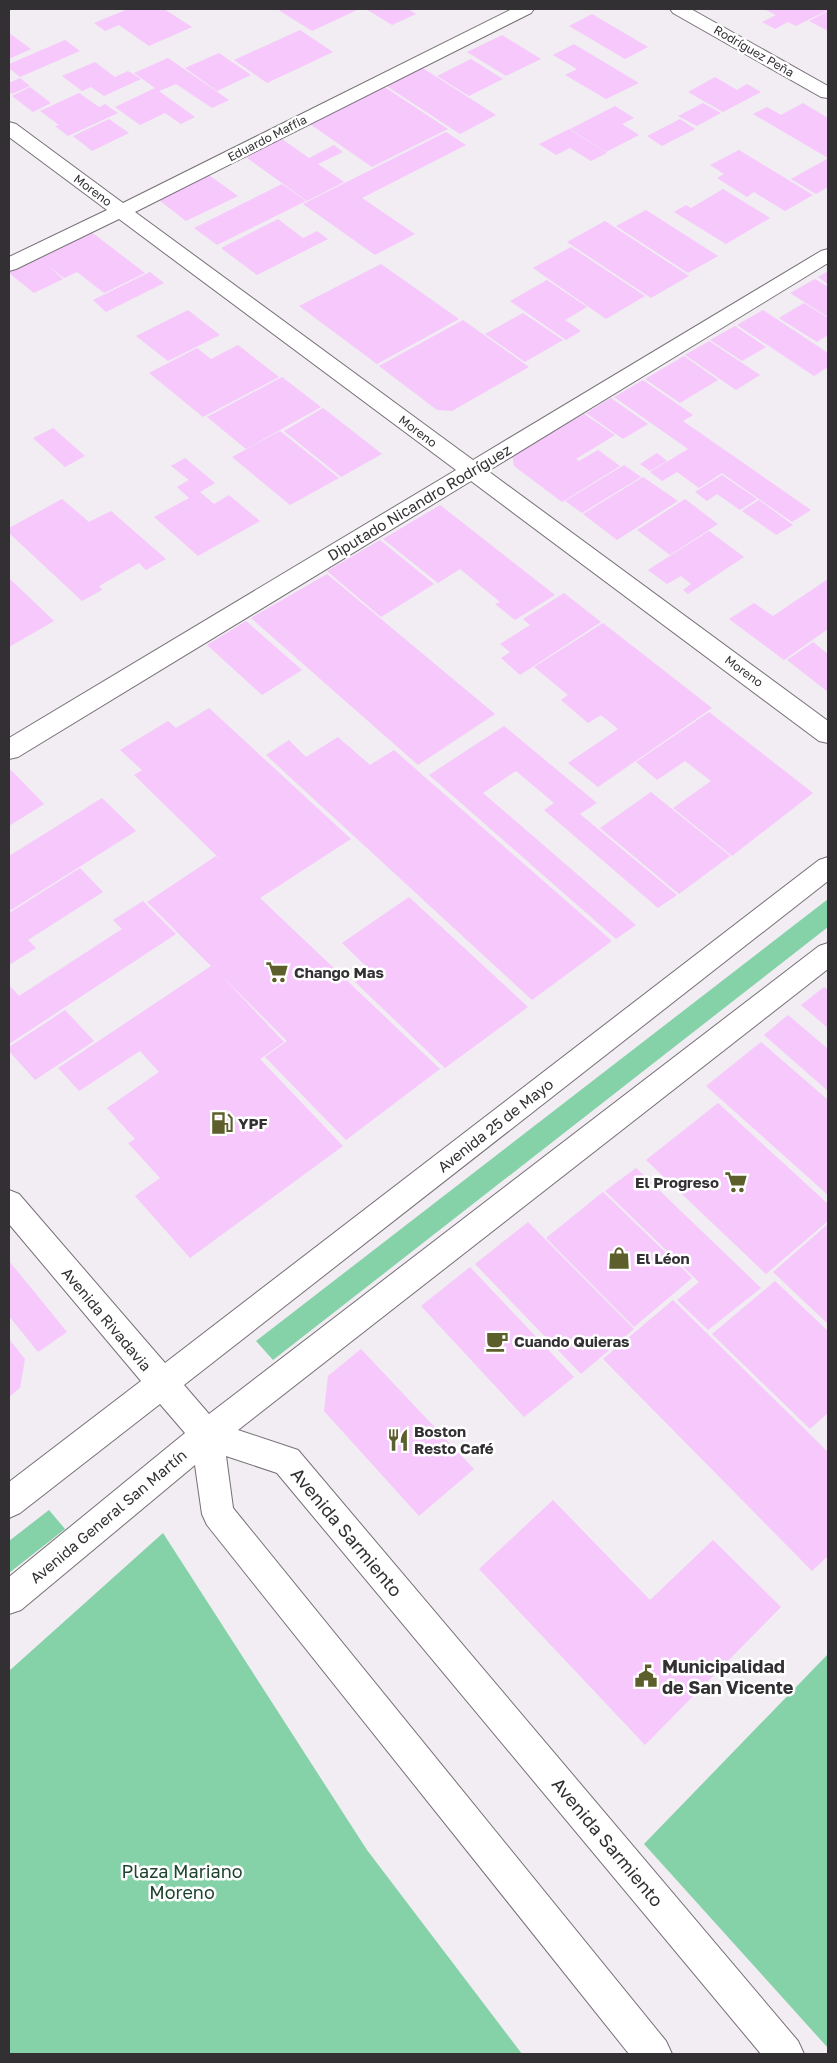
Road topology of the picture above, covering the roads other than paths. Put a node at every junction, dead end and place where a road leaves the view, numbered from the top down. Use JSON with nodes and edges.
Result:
{"nodes":[{"id":1,"x":525,"y":9,"type":"edge"},
{"id":2,"x":679,"y":9,"type":"edge"},
{"id":3,"x":828,"y":93,"type":"edge"},
{"id":4,"x":9,"y":128,"type":"edge"},
{"id":5,"x":121,"y":211,"type":"junction"},
{"id":6,"x":828,"y":255,"type":"edge"},
{"id":7,"x":9,"y":265,"type":"edge"},
{"id":8,"x":472,"y":470,"type":"junction"},
{"id":9,"x":828,"y":734,"type":"edge"},
{"id":10,"x":9,"y":750,"type":"edge"},
{"id":11,"x":828,"y":867,"type":"edge"},
{"id":12,"x":828,"y":954,"type":"edge"},
{"id":13,"x":9,"y":1203,"type":"edge"},
{"id":14,"x":161,"y":1384,"type":"junction"},
{"id":15,"x":207,"y":1435,"type":"junction"},
{"id":16,"x":9,"y":1502,"type":"edge"},
{"id":17,"x":9,"y":1598,"type":"edge"},
{"id":18,"x":652,"y":2054,"type":"edge"},
{"id":19,"x":785,"y":2054,"type":"edge"}],
"edges":[{"from":1,"to":5,"type":"street","name":"Eduardo Maffia"},
{"from":2,"to":3,"type":"street","name":"Rodríguez Peña"},
{"from":4,"to":5,"type":"street","name":"Moreno"},
{"from":5,"to":7,"type":"street","name":"Eduardo Maffia"},
{"from":5,"to":8,"type":"street","name":"Moreno"},
{"from":6,"to":8,"type":"street","name":"Diputado Nicandro Rodríguez"},
{"from":8,"to":9,"type":"street","name":"Moreno"},
{"from":8,"to":10,"type":"street","name":"Diputado Nicandro Rodríguez"},
{"from":11,"to":14,"type":"street","name":"Avenida 25 de Mayo"},
{"from":12,"to":15,"type":"street"},
{"from":13,"to":14,"type":"street","name":"Avenida Rivadavia"},
{"from":14,"to":15,"type":"street","name":"Avenida Rivadavia"},
{"from":14,"to":16,"type":"street"},
{"from":15,"to":17,"type":"street","name":"Avenida General San Martín"},
{"from":15,"to":18,"type":"street"},
{"from":15,"to":19,"type":"street","name":"Avenida Sarmiento"}]}
